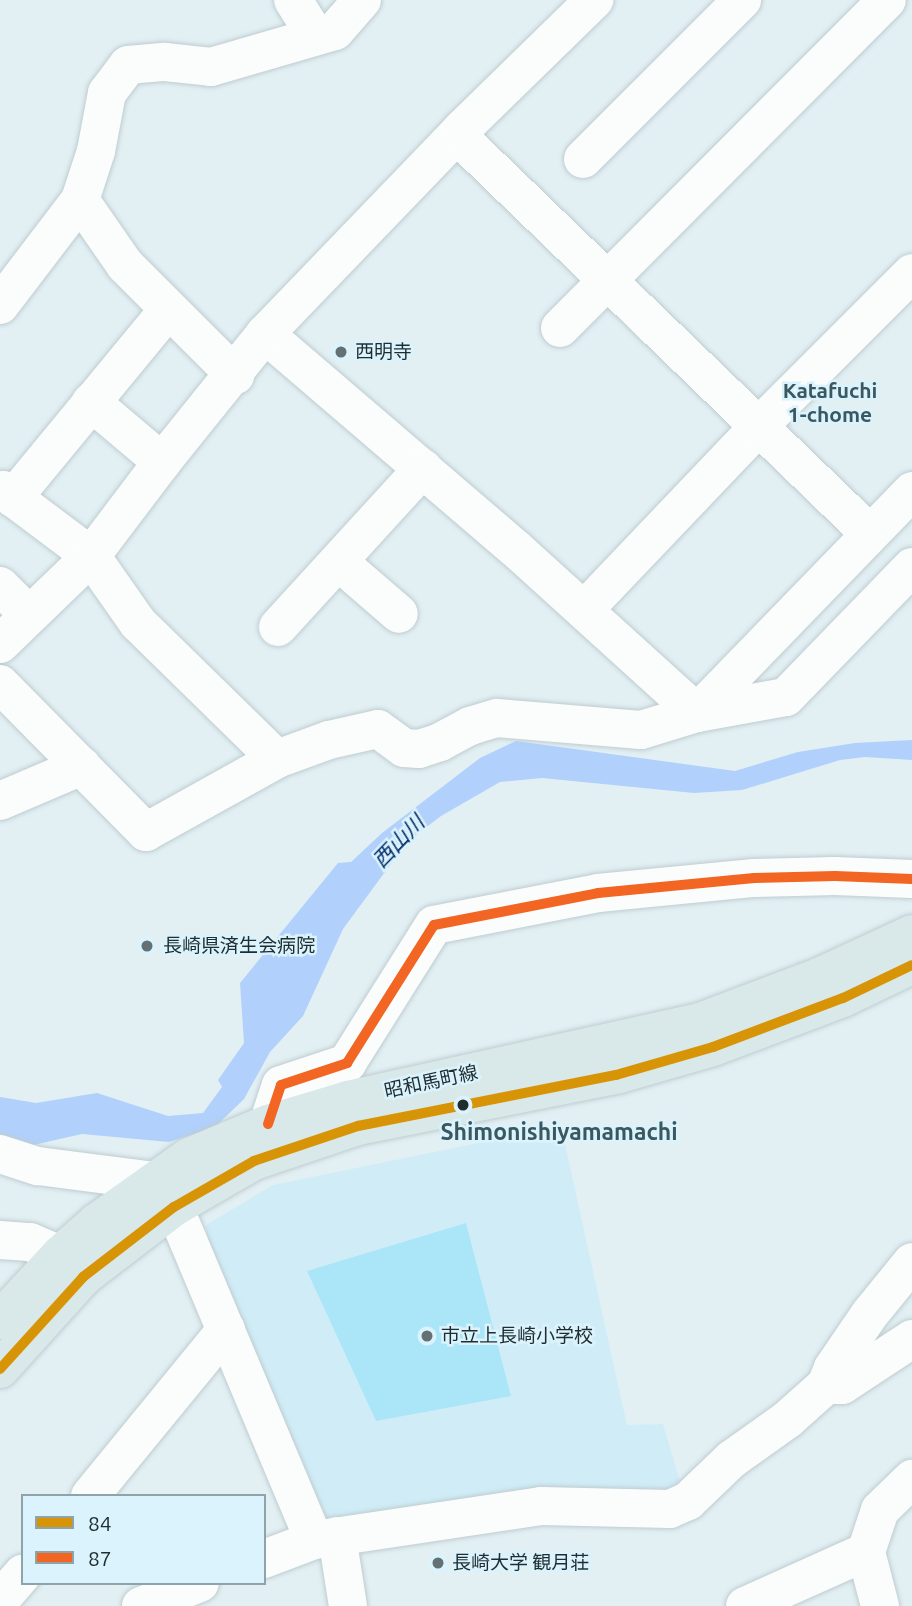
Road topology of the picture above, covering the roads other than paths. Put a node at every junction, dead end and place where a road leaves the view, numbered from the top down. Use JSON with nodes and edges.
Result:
{"nodes":[{"id":1,"x":293,"y":0,"type":"edge"},
{"id":2,"x":362,"y":0,"type":"edge"},
{"id":3,"x":594,"y":0,"type":"edge"},
{"id":4,"x":742,"y":0,"type":"edge"},
{"id":5,"x":887,"y":0,"type":"edge"},
{"id":6,"x":904,"y":0,"type":"edge"},
{"id":7,"x":912,"y":9,"type":"edge"},
{"id":8,"x":315,"y":35,"type":"junction"},
{"id":9,"x":457,"y":135,"type":"junction"},
{"id":10,"x":583,"y":159,"type":"dead end"},
{"id":11,"x":80,"y":200,"type":"junction"},
{"id":12,"x":912,"y":273,"type":"edge"},
{"id":13,"x":608,"y":279,"type":"junction"},
{"id":14,"x":0,"y":305,"type":"edge"},
{"id":15,"x":167,"y":311,"type":"junction"},
{"id":16,"x":560,"y":328,"type":"dead end"},
{"id":17,"x":265,"y":334,"type":"junction"},
{"id":18,"x":235,"y":374,"type":"junction"},
{"id":19,"x":91,"y":402,"type":"junction"},
{"id":20,"x":759,"y":426,"type":"junction"},
{"id":21,"x":162,"y":462,"type":"junction"},
{"id":22,"x":423,"y":468,"type":"junction"},
{"id":23,"x":912,"y":491,"type":"edge"},
{"id":24,"x":7,"y":496,"type":"edge"},
{"id":25,"x":870,"y":534,"type":"junction"},
{"id":26,"x":91,"y":556,"type":"junction"},
{"id":27,"x":339,"y":562,"type":"junction"},
{"id":28,"x":912,"y":567,"type":"edge"},
{"id":29,"x":0,"y":586,"type":"edge"},
{"id":30,"x":584,"y":610,"type":"junction"},
{"id":31,"x":399,"y":614,"type":"dead end"},
{"id":32,"x":29,"y":615,"type":"junction"},
{"id":33,"x":278,"y":627,"type":"dead end"},
{"id":34,"x":0,"y":644,"type":"edge"},
{"id":35,"x":0,"y":684,"type":"edge"},
{"id":36,"x":697,"y":713,"type":"junction"},
{"id":37,"x":277,"y":759,"type":"junction"},
{"id":38,"x":82,"y":766,"type":"junction"},
{"id":39,"x":0,"y":801,"type":"edge"},
{"id":40,"x":912,"y":879,"type":"edge"},
{"id":41,"x":912,"y":934,"type":"edge"},
{"id":42,"x":912,"y":965,"type":"edge"},
{"id":43,"x":268,"y":1124,"type":"junction"},
{"id":44,"x":0,"y":1154,"type":"edge"},
{"id":45,"x":164,"y":1194,"type":"junction"},
{"id":46,"x":0,"y":1240,"type":"edge"},
{"id":47,"x":912,"y":1262,"type":"edge"},
{"id":48,"x":72,"y":1266,"type":"junction"},
{"id":49,"x":0,"y":1320,"type":"edge"},
{"id":50,"x":226,"y":1330,"type":"junction"},
{"id":51,"x":912,"y":1339,"type":"edge"},
{"id":52,"x":0,"y":1369,"type":"edge"},
{"id":53,"x":825,"y":1385,"type":"junction"},
{"id":54,"x":912,"y":1479,"type":"edge"},
{"id":55,"x":92,"y":1494,"type":"edge"},
{"id":56,"x":326,"y":1538,"type":"junction"},
{"id":57,"x":866,"y":1552,"type":"junction"},
{"id":58,"x":266,"y":1558,"type":"edge"},
{"id":59,"x":21,"y":1576,"type":"edge"},
{"id":60,"x":195,"y":1585,"type":"edge"},
{"id":61,"x":0,"y":1600,"type":"edge"},
{"id":62,"x":141,"y":1606,"type":"edge"},
{"id":63,"x":348,"y":1606,"type":"edge"},
{"id":64,"x":746,"y":1606,"type":"edge"},
{"id":65,"x":880,"y":1606,"type":"edge"}],
"edges":[{"from":1,"to":8,"type":"street"},
{"from":2,"to":8,"type":"street"},
{"from":3,"to":9,"type":"street"},
{"from":4,"to":10,"type":"street"},
{"from":5,"to":13,"type":"street"},
{"from":6,"to":7,"type":"street"},
{"from":8,"to":11,"type":"street"},
{"from":9,"to":13,"type":"street"},
{"from":9,"to":17,"type":"street"},
{"from":11,"to":14,"type":"street"},
{"from":11,"to":15,"type":"street"},
{"from":12,"to":20,"type":"street"},
{"from":13,"to":16,"type":"street"},
{"from":13,"to":20,"type":"street"},
{"from":15,"to":18,"type":"street"},
{"from":15,"to":19,"type":"street"},
{"from":17,"to":18,"type":"street"},
{"from":17,"to":22,"type":"street"},
{"from":18,"to":21,"type":"street"},
{"from":19,"to":21,"type":"street"},
{"from":19,"to":24,"type":"street"},
{"from":20,"to":25,"type":"street"},
{"from":20,"to":30,"type":"street"},
{"from":21,"to":26,"type":"street"},
{"from":22,"to":27,"type":"street"},
{"from":22,"to":30,"type":"street"},
{"from":23,"to":25,"type":"street"},
{"from":24,"to":26,"type":"street"},
{"from":25,"to":36,"type":"street"},
{"from":26,"to":32,"type":"street"},
{"from":26,"to":37,"type":"street"},
{"from":27,"to":31,"type":"street"},
{"from":27,"to":33,"type":"street"},
{"from":28,"to":36,"type":"street"},
{"from":29,"to":32,"type":"street"},
{"from":30,"to":36,"type":"street"},
{"from":32,"to":34,"type":"street"},
{"from":35,"to":38,"type":"street"},
{"from":36,"to":37,"type":"street"},
{"from":37,"to":38,"type":"street"},
{"from":38,"to":39,"type":"street"},
{"from":40,"to":43,"type":"street"},
{"from":41,"to":43,"type":"main road","name":"昭和馬町線"},
{"from":42,"to":45,"type":"main road","name":"昭和馬町線"},
{"from":43,"to":45,"type":"main road","name":"昭和馬町線"},
{"from":44,"to":45,"type":"street"},
{"from":45,"to":48,"type":"main road","name":"昭和馬町線"},
{"from":45,"to":50,"type":"street"},
{"from":46,"to":48,"type":"street"},
{"from":47,"to":53,"type":"street"},
{"from":48,"to":49,"type":"main road","name":"昭和馬町線"},
{"from":48,"to":52,"type":"main road","name":"昭和馬町線"},
{"from":50,"to":55,"type":"street"},
{"from":50,"to":56,"type":"street"},
{"from":51,"to":53,"type":"street"},
{"from":53,"to":56,"type":"street"},
{"from":54,"to":57,"type":"street"},
{"from":56,"to":58,"type":"street"},
{"from":56,"to":63,"type":"street"},
{"from":57,"to":64,"type":"street"},
{"from":57,"to":65,"type":"street"},
{"from":59,"to":61,"type":"street"},
{"from":60,"to":62,"type":"street"}]}
